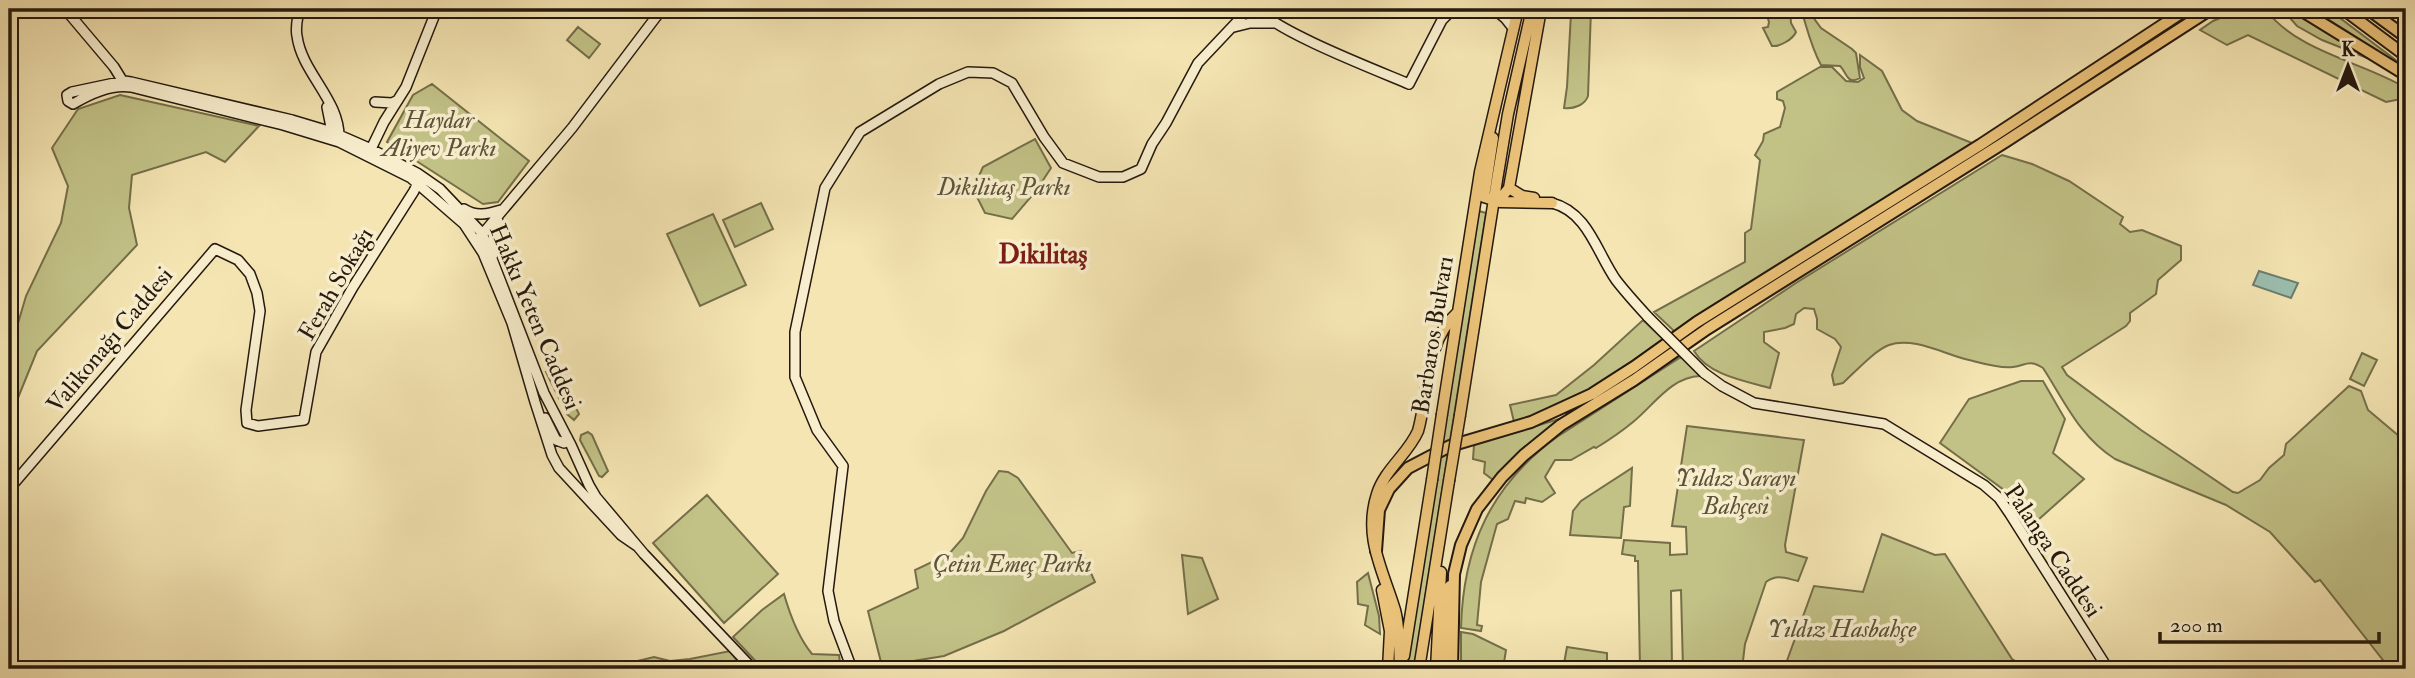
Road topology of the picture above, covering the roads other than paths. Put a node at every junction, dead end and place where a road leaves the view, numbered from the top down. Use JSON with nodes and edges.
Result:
{"nodes":[{"id":1,"x":65,"y":9,"type":"edge"},
{"id":2,"x":299,"y":9,"type":"edge"},
{"id":3,"x":437,"y":9,"type":"edge"},
{"id":4,"x":662,"y":9,"type":"edge"},
{"id":5,"x":1250,"y":9,"type":"edge"},
{"id":6,"x":1259,"y":9,"type":"edge"},
{"id":7,"x":1444,"y":9,"type":"edge"},
{"id":8,"x":1453,"y":9,"type":"edge"},
{"id":9,"x":1495,"y":9,"type":"edge"},
{"id":10,"x":1531,"y":9,"type":"edge"},
{"id":11,"x":1541,"y":9,"type":"edge"},
{"id":12,"x":2187,"y":9,"type":"edge"},
{"id":13,"x":2211,"y":9,"type":"edge"},
{"id":14,"x":2299,"y":9,"type":"edge"},
{"id":15,"x":2343,"y":9,"type":"edge"},
{"id":16,"x":2368,"y":9,"type":"edge"},
{"id":17,"x":1518,"y":11,"type":"edge"},
{"id":18,"x":1441,"y":20,"type":"junction"},
{"id":19,"x":1275,"y":23,"type":"junction"},
{"id":20,"x":1232,"y":27,"type":"junction"},
{"id":21,"x":1513,"y":29,"type":"junction"},
{"id":22,"x":2406,"y":37,"type":"edge"},
{"id":23,"x":1524,"y":48,"type":"junction"},
{"id":24,"x":1508,"y":51,"type":"junction"},
{"id":25,"x":2406,"y":56,"type":"edge"},
{"id":26,"x":1531,"y":58,"type":"junction"},
{"id":27,"x":2406,"y":75,"type":"edge"},
{"id":28,"x":124,"y":84,"type":"junction"},
{"id":29,"x":76,"y":95,"type":"dead end"},
{"id":30,"x":398,"y":100,"type":"junction"},
{"id":31,"x":384,"y":122,"type":"junction"},
{"id":32,"x":1490,"y":127,"type":"junction"},
{"id":33,"x":337,"y":137,"type":"junction"},
{"id":34,"x":371,"y":149,"type":"junction"},
{"id":35,"x":419,"y":180,"type":"junction"},
{"id":36,"x":1509,"y":188,"type":"junction"},
{"id":37,"x":1493,"y":200,"type":"junction"},
{"id":38,"x":1552,"y":203,"type":"junction"},
{"id":39,"x":456,"y":204,"type":"junction"},
{"id":40,"x":502,"y":209,"type":"junction"},
{"id":41,"x":1880,"y":214,"type":"junction"},
{"id":42,"x":482,"y":233,"type":"junction"},
{"id":43,"x":478,"y":244,"type":"junction"},
{"id":44,"x":215,"y":248,"type":"joint"},
{"id":45,"x":492,"y":258,"type":"junction"},
{"id":46,"x":1457,"y":313,"type":"junction"},
{"id":47,"x":535,"y":402,"type":"junction"},
{"id":48,"x":567,"y":437,"type":"junction"},
{"id":49,"x":559,"y":468,"type":"junction"},
{"id":50,"x":589,"y":485,"type":"junction"},
{"id":51,"x":9,"y":489,"type":"edge"},
{"id":52,"x":1439,"y":545,"type":"junction"},
{"id":53,"x":637,"y":546,"type":"junction"},
{"id":54,"x":1376,"y":551,"type":"junction"},
{"id":55,"x":1380,"y":566,"type":"junction"},
{"id":56,"x":1454,"y":574,"type":"junction"},
{"id":57,"x":753,"y":669,"type":"edge"},
{"id":58,"x":852,"y":669,"type":"edge"},
{"id":59,"x":1388,"y":669,"type":"edge"},
{"id":60,"x":1401,"y":669,"type":"edge"},
{"id":61,"x":1419,"y":669,"type":"edge"},
{"id":62,"x":1436,"y":669,"type":"edge"},
{"id":63,"x":1443,"y":669,"type":"edge"},
{"id":64,"x":1451,"y":669,"type":"edge"},
{"id":65,"x":2108,"y":669,"type":"edge"}],
"edges":[{"from":1,"to":28,"type":"street"},
{"from":2,"to":33,"type":"street"},
{"from":3,"to":30,"type":"street"},
{"from":4,"to":40,"type":"street"},
{"from":5,"to":20,"type":"street"},
{"from":6,"to":19,"type":"street"},
{"from":7,"to":18,"type":"street"},
{"from":8,"to":18,"type":"street"},
{"from":9,"to":17,"type":"street"},
{"from":9,"to":21,"type":"street"},
{"from":10,"to":17,"type":"main road"},
{"from":10,"to":23,"type":"main road","name":"Barbaros Bulvarı"},
{"from":11,"to":26,"type":"main road"},
{"from":12,"to":41,"type":"highway"},
{"from":13,"to":41,"type":"highway"},
{"from":14,"to":27,"type":"highway"},
{"from":15,"to":25,"type":"highway"},
{"from":16,"to":22,"type":"highway"},
{"from":17,"to":21,"type":"main road","name":"Barbaros Bulvarı"},
{"from":18,"to":19,"type":"street"},
{"from":19,"to":20,"type":"street"},
{"from":20,"to":58,"type":"street"},
{"from":21,"to":24,"type":"main road","name":"Barbaros Bulvarı"},
{"from":23,"to":24,"type":"main road"},
{"from":23,"to":26,"type":"main road"},
{"from":23,"to":37,"type":"main road","name":"Barbaros Bulvarı"},
{"from":24,"to":32,"type":"main road","name":"Barbaros Bulvarı"},
{"from":26,"to":36,"type":"main road"},
{"from":28,"to":29,"type":"street","name":"Hakkı Yeten Caddesi"},
{"from":28,"to":33,"type":"street","name":"Hakkı Yeten Caddesi"},
{"from":30,"to":31,"type":"street"},
{"from":30,"to":31,"type":"street"},
{"from":31,"to":34,"type":"street"},
{"from":32,"to":37,"type":"main road"},
{"from":32,"to":46,"type":"main road","name":"Barbaros Bulvarı"},
{"from":33,"to":34,"type":"street","name":"Hakkı Yeten Caddesi"},
{"from":33,"to":35,"type":"street","name":"Hakkı Yeten Caddesi"},
{"from":34,"to":35,"type":"street","name":"Hakkı Yeten Caddesi"},
{"from":35,"to":39,"type":"street","name":"Hakkı Yeten Caddesi"},
{"from":35,"to":43,"type":"street","name":"Hakkı Yeten Caddesi"},
{"from":35,"to":44,"type":"street","name":"Ferah Sokağı"},
{"from":36,"to":37,"type":"main road"},
{"from":36,"to":38,"type":"main road"},
{"from":37,"to":38,"type":"main road"},
{"from":37,"to":52,"type":"main road","name":"Barbaros Bulvarı","bridge":true},
{"from":38,"to":65,"type":"street","name":"Palanga Caddesi","bridge":true},
{"from":39,"to":40,"type":"street"},
{"from":39,"to":42,"type":"street","name":"Hakkı Yeten Caddesi"},
{"from":40,"to":42,"type":"street"},
{"from":40,"to":45,"type":"street"},
{"from":41,"to":54,"type":"highway"},
{"from":41,"to":56,"type":"highway"},
{"from":42,"to":43,"type":"street"},
{"from":42,"to":45,"type":"street","name":"Hakkı Yeten Caddesi"},
{"from":43,"to":47,"type":"street","name":"Hakkı Yeten Caddesi"},
{"from":44,"to":51,"type":"street","name":"Valikonağı Caddesi"},
{"from":45,"to":48,"type":"street","name":"Hakkı Yeten Caddesi"},
{"from":46,"to":54,"type":"main road"},
{"from":46,"to":60,"type":"main road","name":"Barbaros Bulvarı","bridge":true},
{"from":47,"to":48,"type":"street"},
{"from":47,"to":49,"type":"street","name":"Hakkı Yeten Caddesi"},
{"from":48,"to":50,"type":"street","name":"Hakkı Yeten Caddesi"},
{"from":49,"to":50,"type":"street"},
{"from":49,"to":53,"type":"street","name":"Hakkı Yeten Caddesi"},
{"from":50,"to":53,"type":"street","name":"Hakkı Yeten Caddesi"},
{"from":52,"to":61,"type":"main road","name":"Barbaros Bulvarı"},
{"from":52,"to":62,"type":"main road"},
{"from":53,"to":57,"type":"street","name":"Hakkı Yeten Caddesi"},
{"from":54,"to":55,"type":"main road"},
{"from":55,"to":59,"type":"main road"},
{"from":55,"to":60,"type":"main road"},
{"from":56,"to":63,"type":"main road"},
{"from":56,"to":64,"type":"highway"}]}
